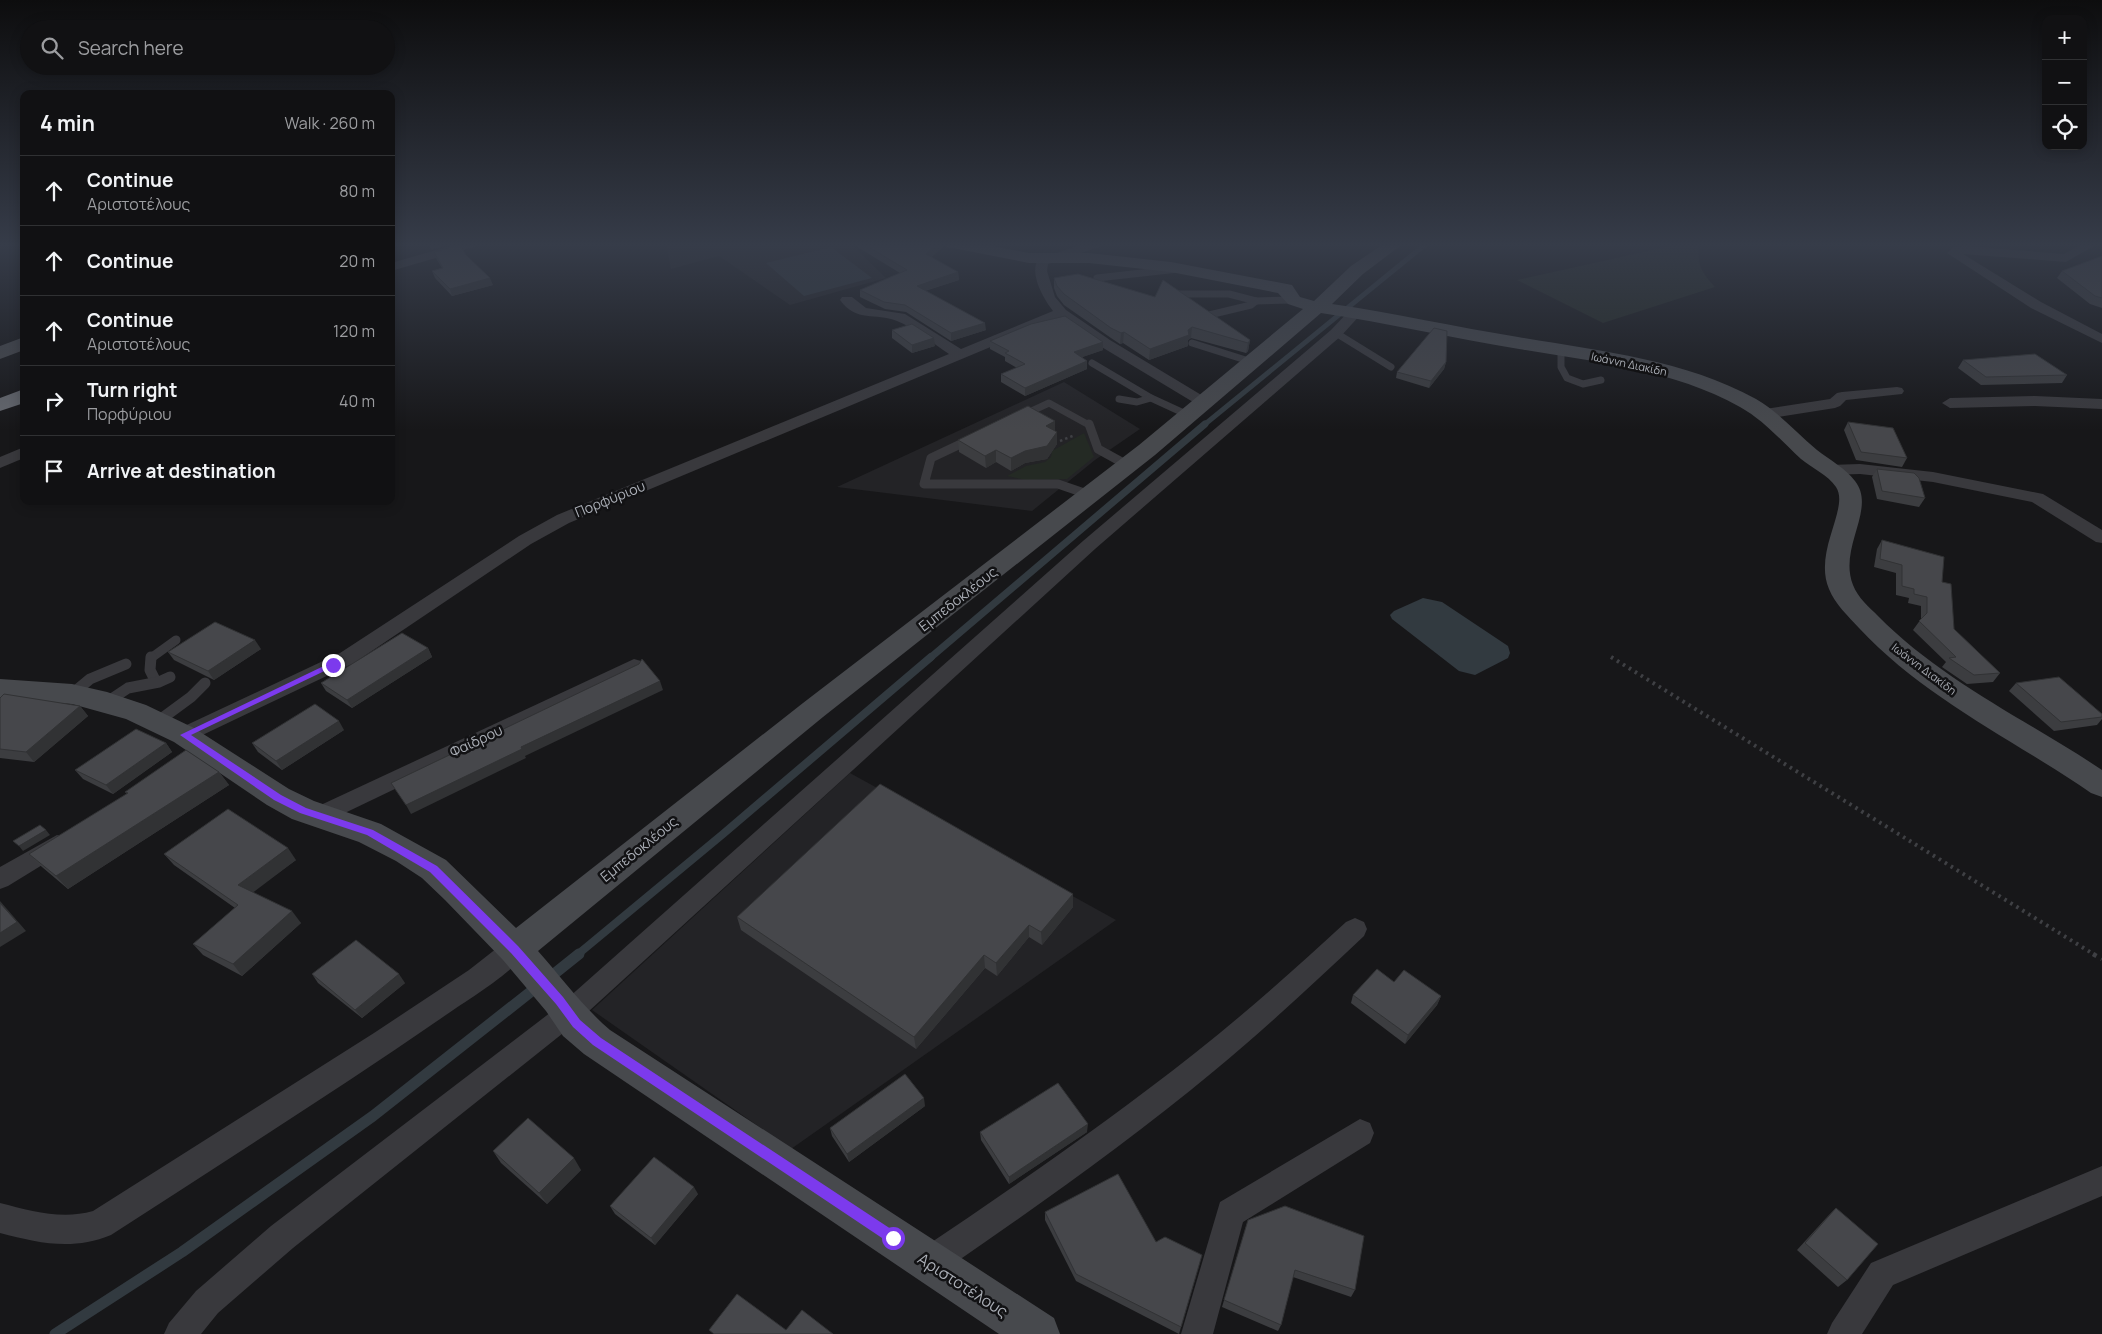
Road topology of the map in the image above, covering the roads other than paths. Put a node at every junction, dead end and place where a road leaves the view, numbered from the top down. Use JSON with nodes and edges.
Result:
{"nodes":[{"id":1,"x":854,"y":305,"type":"edge"},
{"id":2,"x":1055,"y":305,"type":"edge"},
{"id":3,"x":1252,"y":305,"type":"edge"},
{"id":4,"x":1320,"y":305,"type":"edge"},
{"id":5,"x":1338,"y":305,"type":"edge"},
{"id":6,"x":2037,"y":305,"type":"edge"},
{"id":7,"x":1061,"y":313,"type":"junction"},
{"id":8,"x":1355,"y":313,"type":"junction"},
{"id":9,"x":1205,"y":316,"type":"edge"},
{"id":10,"x":1336,"y":334,"type":"junction"},
{"id":11,"x":2102,"y":338,"type":"edge"},
{"id":12,"x":1192,"y":343,"type":"edge"},
{"id":13,"x":20,"y":345,"type":"edge"},
{"id":14,"x":1560,"y":350,"type":"junction"},
{"id":15,"x":0,"y":353,"type":"edge"},
{"id":16,"x":960,"y":355,"type":"junction"},
{"id":17,"x":1252,"y":362,"type":"junction"},
{"id":18,"x":1092,"y":363,"type":"dead end"},
{"id":19,"x":1391,"y":367,"type":"dead end"},
{"id":20,"x":20,"y":379,"type":"edge"},
{"id":21,"x":1601,"y":380,"type":"dead end"},
{"id":22,"x":0,"y":387,"type":"edge"},
{"id":23,"x":1897,"y":391,"type":"dead end"},
{"id":24,"x":20,"y":397,"type":"edge"},
{"id":25,"x":1151,"y":398,"type":"junction"},
{"id":26,"x":1119,"y":399,"type":"dead end"},
{"id":27,"x":1950,"y":403,"type":"dead end"},
{"id":28,"x":2102,"y":404,"type":"edge"},
{"id":29,"x":0,"y":405,"type":"edge"},
{"id":30,"x":1196,"y":408,"type":"junction"},
{"id":31,"x":1765,"y":414,"type":"junction"},
{"id":32,"x":1013,"y":420,"type":"edge"},
{"id":33,"x":977,"y":437,"type":"edge"},
{"id":34,"x":20,"y":454,"type":"edge"},
{"id":35,"x":0,"y":463,"type":"edge"},
{"id":36,"x":1127,"y":466,"type":"junction"},
{"id":37,"x":1830,"y":470,"type":"junction"},
{"id":38,"x":1090,"y":495,"type":"junction"},
{"id":39,"x":2102,"y":538,"type":"edge"},
{"id":40,"x":176,"y":640,"type":"dead end"},
{"id":41,"x":126,"y":664,"type":"dead end"},
{"id":42,"x":634,"y":666,"type":"edge"},
{"id":43,"x":170,"y":677,"type":"dead end"},
{"id":44,"x":156,"y":682,"type":"junction"},
{"id":45,"x":205,"y":683,"type":"edge"},
{"id":46,"x":3,"y":692,"type":"edge"},
{"id":47,"x":72,"y":694,"type":"junction"},
{"id":48,"x":107,"y":702,"type":"junction"},
{"id":49,"x":182,"y":740,"type":"junction"},
{"id":50,"x":2102,"y":785,"type":"edge"},
{"id":51,"x":318,"y":816,"type":"junction"},
{"id":52,"x":77,"y":832,"type":"edge"},
{"id":53,"x":0,"y":879,"type":"edge"},
{"id":54,"x":1355,"y":929,"type":"dead end"},
{"id":55,"x":519,"y":955,"type":"junction"},
{"id":56,"x":564,"y":1007,"type":"junction"},
{"id":57,"x":1360,"y":1134,"type":"dead end"},
{"id":58,"x":2102,"y":1181,"type":"edge"},
{"id":59,"x":0,"y":1218,"type":"edge"},
{"id":60,"x":928,"y":1263,"type":"junction"},
{"id":61,"x":180,"y":1334,"type":"edge"},
{"id":62,"x":1038,"y":1334,"type":"edge"},
{"id":63,"x":1197,"y":1334,"type":"edge"},
{"id":64,"x":1843,"y":1334,"type":"edge"}],
"edges":[{"from":1,"to":16,"type":"street"},
{"from":2,"to":7,"type":"street"},
{"from":3,"to":9,"type":"lane"},
{"from":4,"to":17,"type":"street","name":"Εμπεδοκλέους"},
{"from":5,"to":8,"type":"street","name":"Ιωάννη Διακίδη"},
{"from":6,"to":11,"type":"street"},
{"from":7,"to":16,"type":"street","name":"Πορφύριου"},
{"from":7,"to":30,"type":"street"},
{"from":8,"to":10,"type":"street"},
{"from":8,"to":14,"type":"street","name":"Ιωάννη Διακίδη"},
{"from":10,"to":19,"type":"lane"},
{"from":10,"to":56,"type":"street"},
{"from":12,"to":17,"type":"lane"},
{"from":13,"to":15,"type":"street"},
{"from":14,"to":21,"type":"lane"},
{"from":14,"to":31,"type":"street","name":"Ιωάννη Διακίδη"},
{"from":16,"to":49,"type":"street","name":"Πορφύριου"},
{"from":17,"to":30,"type":"street","name":"Εμπεδοκλέους"},
{"from":18,"to":25,"type":"lane"},
{"from":20,"to":22,"type":"highway"},
{"from":23,"to":31,"type":"street"},
{"from":24,"to":29,"type":"highway"},
{"from":25,"to":26,"type":"lane"},
{"from":25,"to":30,"type":"lane"},
{"from":27,"to":28,"type":"street"},
{"from":30,"to":36,"type":"street","name":"Εμπεδοκλέους"},
{"from":31,"to":37,"type":"street","name":"Ιωάννη Διακίδη"},
{"from":32,"to":36,"type":"lane"},
{"from":33,"to":38,"type":"lane"},
{"from":34,"to":35,"type":"street"},
{"from":36,"to":38,"type":"street","name":"Εμπεδοκλέους"},
{"from":37,"to":39,"type":"street"},
{"from":37,"to":50,"type":"street","name":"Ιωάννη Διακίδη"},
{"from":38,"to":55,"type":"street","name":"Εμπεδοκλέους"},
{"from":40,"to":44,"type":"lane"},
{"from":41,"to":47,"type":"lane"},
{"from":42,"to":51,"type":"street","name":"Φαίδρου"},
{"from":43,"to":44,"type":"lane"},
{"from":44,"to":48,"type":"lane"},
{"from":45,"to":49,"type":"lane"},
{"from":46,"to":47,"type":"street"},
{"from":47,"to":48,"type":"street"},
{"from":48,"to":49,"type":"street"},
{"from":49,"to":51,"type":"street"},
{"from":51,"to":55,"type":"street"},
{"from":52,"to":53,"type":"street"},
{"from":54,"to":60,"type":"street"},
{"from":55,"to":56,"type":"street","name":"Αριστοτέλους"},
{"from":55,"to":59,"type":"street"},
{"from":56,"to":60,"type":"street","name":"Αριστοτέλους"},
{"from":56,"to":61,"type":"street"},
{"from":57,"to":63,"type":"street"},
{"from":58,"to":64,"type":"street"},
{"from":60,"to":62,"type":"street","name":"Αριστοτέλους"}]}
